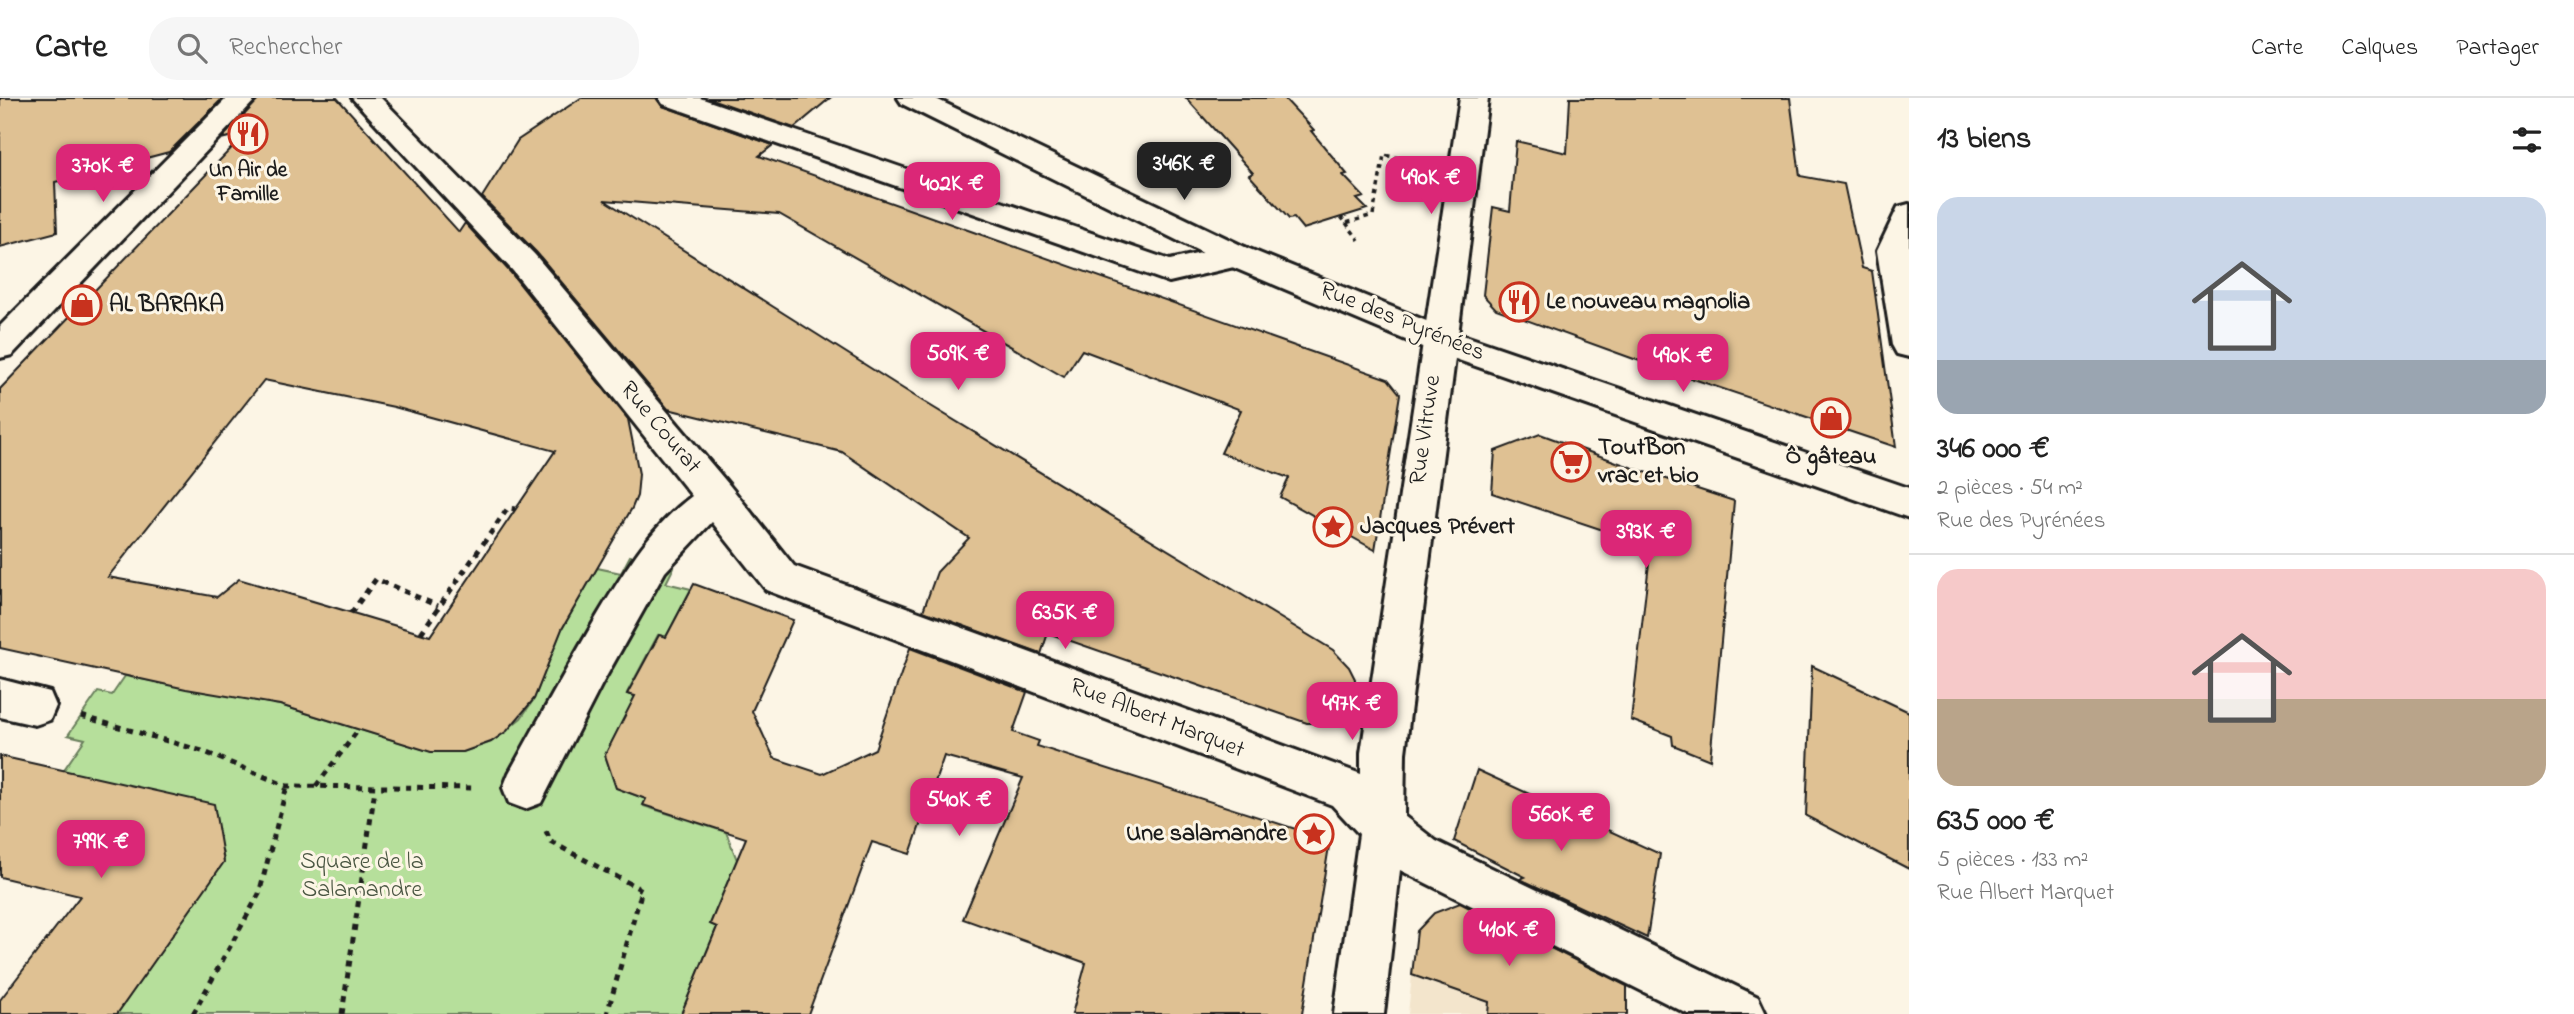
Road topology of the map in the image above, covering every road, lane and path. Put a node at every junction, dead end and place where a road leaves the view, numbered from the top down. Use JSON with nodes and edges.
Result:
{"nodes":[{"id":1,"x":243,"y":98,"type":"edge"},
{"id":2,"x":366,"y":98,"type":"edge"},
{"id":3,"x":673,"y":98,"type":"edge"},
{"id":4,"x":912,"y":98,"type":"edge"},
{"id":5,"x":1474,"y":98,"type":"edge"},
{"id":6,"x":1419,"y":162,"type":"dead end"},
{"id":7,"x":1909,"y":214,"type":"edge"},
{"id":8,"x":1341,"y":217,"type":"dead end"},
{"id":9,"x":1346,"y":223,"type":"junction"},
{"id":10,"x":1359,"y":240,"type":"dead end"},
{"id":11,"x":1236,"y":256,"type":"junction"},
{"id":12,"x":1439,"y":340,"type":"junction"},
{"id":13,"x":1909,"y":345,"type":"edge"},
{"id":14,"x":0,"y":346,"type":"edge"},
{"id":15,"x":717,"y":497,"type":"junction"},
{"id":16,"x":1909,"y":503,"type":"edge"},
{"id":17,"x":515,"y":509,"type":"dead end"},
{"id":18,"x":438,"y":606,"type":"junction"},
{"id":19,"x":351,"y":613,"type":"dead end"},
{"id":20,"x":421,"y":633,"type":"dead end"},
{"id":21,"x":18,"y":702,"type":"edge"},
{"id":22,"x":359,"y":729,"type":"dead end"},
{"id":23,"x":286,"y":786,"type":"junction"},
{"id":24,"x":315,"y":787,"type":"junction"},
{"id":25,"x":525,"y":788,"type":"junction"},
{"id":26,"x":374,"y":789,"type":"junction"},
{"id":27,"x":1382,"y":826,"type":"junction"},
{"id":28,"x":193,"y":1014,"type":"edge"},
{"id":29,"x":342,"y":1014,"type":"edge"},
{"id":30,"x":607,"y":1014,"type":"edge"},
{"id":31,"x":1359,"y":1014,"type":"edge"},
{"id":32,"x":1741,"y":1014,"type":"edge"}],
"edges":[{"from":1,"to":14,"type":"street"},
{"from":2,"to":15,"type":"street","name":"Rue Courat"},
{"from":3,"to":11,"type":"street"},
{"from":4,"to":11,"type":"street","name":"Rue des Pyrénées"},
{"from":5,"to":12,"type":"street","name":"Rue Vitruve"},
{"from":6,"to":9,"type":"path"},
{"from":7,"to":13,"type":"street"},
{"from":8,"to":9,"type":"path"},
{"from":9,"to":10,"type":"path"},
{"from":11,"to":12,"type":"street","name":"Rue des Pyrénées"},
{"from":12,"to":16,"type":"street","name":"Rue des Pyrénées"},
{"from":12,"to":27,"type":"street","name":"Rue Vitruve"},
{"from":15,"to":25,"type":"street","name":"Rue Courat"},
{"from":15,"to":27,"type":"street","name":"Rue Albert Marquet"},
{"from":17,"to":18,"type":"path"},
{"from":18,"to":19,"type":"path"},
{"from":18,"to":20,"type":"path"},
{"from":21,"to":23,"type":"path"},
{"from":22,"to":24,"type":"path"},
{"from":23,"to":24,"type":"path"},
{"from":23,"to":28,"type":"path"},
{"from":24,"to":26,"type":"path"},
{"from":25,"to":26,"type":"path"},
{"from":25,"to":30,"type":"path"},
{"from":26,"to":29,"type":"path"},
{"from":27,"to":31,"type":"street","name":"Rue Vitruve"},
{"from":27,"to":32,"type":"street","name":"Rue Albert Marquet"}]}
